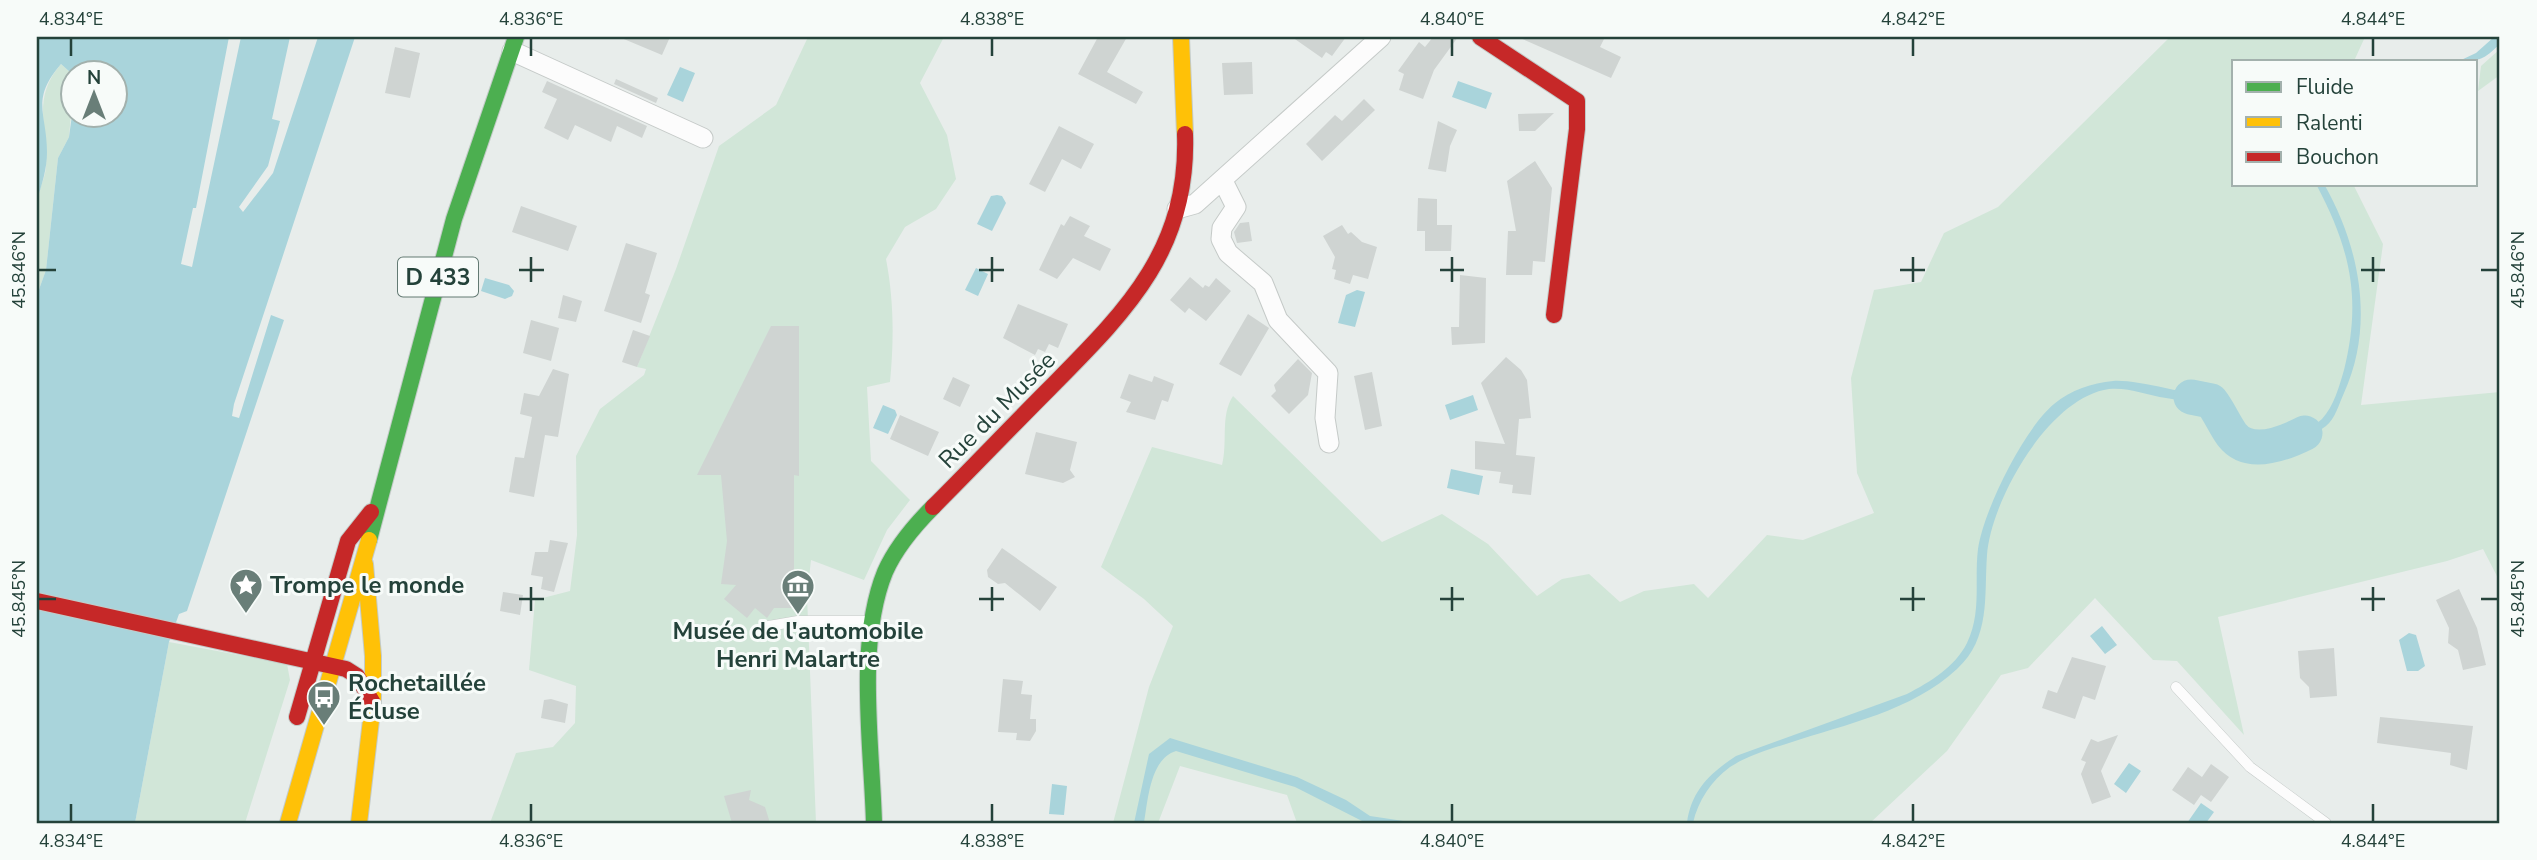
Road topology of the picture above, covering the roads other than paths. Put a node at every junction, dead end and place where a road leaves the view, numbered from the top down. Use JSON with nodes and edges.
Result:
{"nodes":[{"id":1,"x":1181,"y":37,"type":"edge"},
{"id":2,"x":1381,"y":37,"type":"edge"},
{"id":3,"x":1480,"y":37,"type":"edge"},
{"id":4,"x":516,"y":42,"type":"edge"},
{"id":5,"x":703,"y":138,"type":"dead end"},
{"id":6,"x":1223,"y":181,"type":"junction"},
{"id":7,"x":1177,"y":209,"type":"junction"},
{"id":8,"x":1554,"y":314,"type":"dead end"},
{"id":9,"x":1329,"y":443,"type":"dead end"},
{"id":10,"x":375,"y":507,"type":"junction"},
{"id":11,"x":365,"y":560,"type":"junction"},
{"id":12,"x":37,"y":601,"type":"edge"},
{"id":13,"x":874,"y":621,"type":"junction"},
{"id":14,"x":763,"y":627,"type":"dead end"},
{"id":15,"x":313,"y":661,"type":"junction"},
{"id":16,"x":334,"y":666,"type":"junction"},
{"id":17,"x":2176,"y":687,"type":"dead end"},
{"id":18,"x":373,"y":703,"type":"junction"},
{"id":19,"x":294,"y":728,"type":"dead end"},
{"id":20,"x":288,"y":823,"type":"edge"},
{"id":21,"x":359,"y":823,"type":"edge"},
{"id":22,"x":874,"y":823,"type":"edge"},
{"id":23,"x":2326,"y":823,"type":"edge"}],
"edges":[{"from":1,"to":7,"type":"street","name":"Rue du Musée"},
{"from":2,"to":6,"type":"street"},
{"from":3,"to":8,"type":"street"},
{"from":4,"to":5,"type":"street"},
{"from":4,"to":10,"type":"street","number":"D 433"},
{"from":6,"to":7,"type":"street"},
{"from":6,"to":9,"type":"street"},
{"from":7,"to":13,"type":"street","name":"Rue du Musée"},
{"from":10,"to":11,"type":"street","number":"D 433"},
{"from":10,"to":15,"type":"street","number":"D 433"},
{"from":11,"to":16,"type":"street","number":"D 433"},
{"from":11,"to":18,"type":"street"},
{"from":12,"to":15,"type":"street"},
{"from":13,"to":14,"type":"lane"},
{"from":13,"to":22,"type":"street","name":"Rue du Musée"},
{"from":15,"to":16,"type":"street"},
{"from":15,"to":19,"type":"street","number":"D 433"},
{"from":16,"to":18,"type":"street"},
{"from":16,"to":20,"type":"street","number":"D 433"},
{"from":17,"to":23,"type":"lane"},
{"from":18,"to":21,"type":"street"}]}
